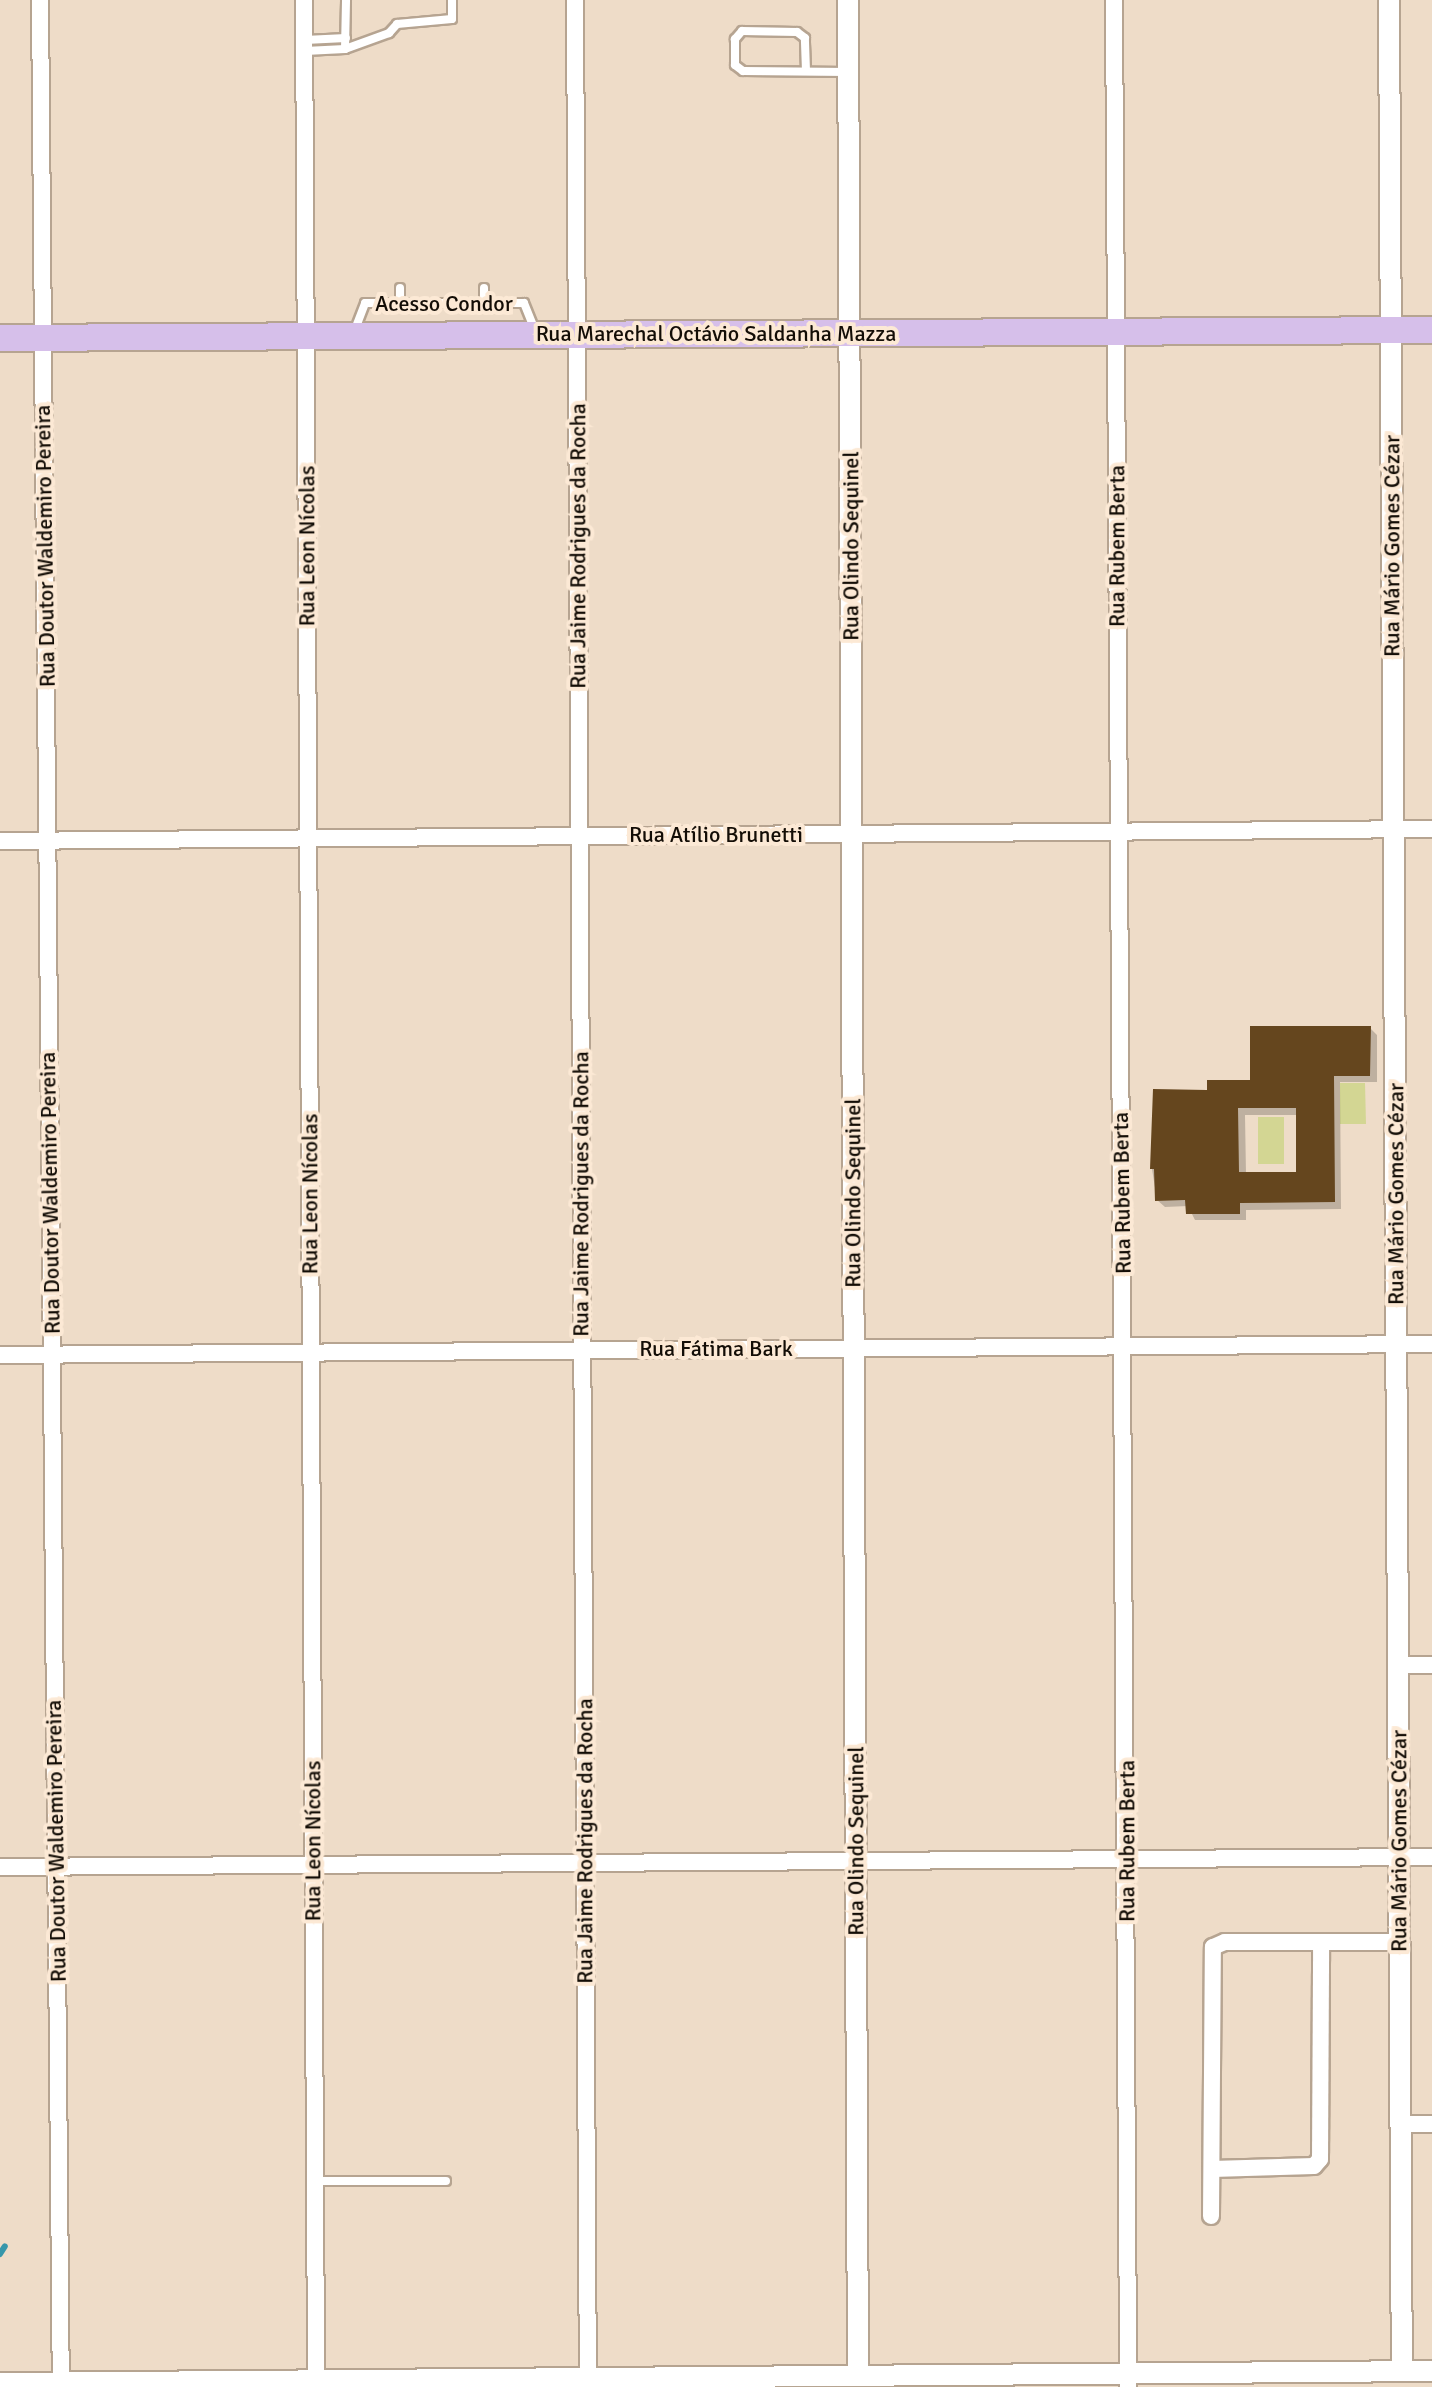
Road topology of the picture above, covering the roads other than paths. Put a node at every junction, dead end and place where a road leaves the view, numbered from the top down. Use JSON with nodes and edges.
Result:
{"nodes":[{"id":1,"x":40,"y":0,"type":"edge"},
{"id":2,"x":304,"y":0,"type":"edge"},
{"id":3,"x":346,"y":0,"type":"edge"},
{"id":4,"x":452,"y":0,"type":"edge"},
{"id":5,"x":575,"y":0,"type":"edge"},
{"id":6,"x":848,"y":0,"type":"edge"},
{"id":7,"x":1114,"y":0,"type":"edge"},
{"id":8,"x":1389,"y":0,"type":"edge"},
{"id":9,"x":346,"y":38,"type":"junction"},
{"id":10,"x":305,"y":46,"type":"junction"},
{"id":11,"x":345,"y":49,"type":"junction"},
{"id":12,"x":806,"y":71,"type":"junction"},
{"id":13,"x":848,"y":72,"type":"junction"},
{"id":14,"x":400,"y":288,"type":"dead end"},
{"id":15,"x":484,"y":288,"type":"dead end"},
{"id":16,"x":400,"y":303,"type":"junction"},
{"id":17,"x":484,"y":303,"type":"junction"},
{"id":18,"x":1432,"y":330,"type":"edge"},
{"id":19,"x":1391,"y":331,"type":"junction"},
{"id":20,"x":1116,"y":332,"type":"junction"},
{"id":21,"x":850,"y":334,"type":"junction"},
{"id":22,"x":537,"y":335,"type":"junction"},
{"id":23,"x":576,"y":335,"type":"junction"},
{"id":24,"x":352,"y":336,"type":"junction"},
{"id":25,"x":306,"y":337,"type":"junction"},
{"id":26,"x":0,"y":338,"type":"edge"},
{"id":27,"x":43,"y":338,"type":"junction"},
{"id":28,"x":1394,"y":829,"type":"junction"},
{"id":29,"x":1432,"y":829,"type":"edge"},
{"id":30,"x":1119,"y":832,"type":"junction"},
{"id":31,"x":852,"y":834,"type":"junction"},
{"id":32,"x":579,"y":836,"type":"junction"},
{"id":33,"x":308,"y":838,"type":"junction"},
{"id":34,"x":0,"y":841,"type":"edge"},
{"id":35,"x":47,"y":841,"type":"junction"},
{"id":36,"x":1396,"y":1344,"type":"junction"},
{"id":37,"x":1432,"y":1344,"type":"edge"},
{"id":38,"x":1124,"y":1346,"type":"junction"},
{"id":39,"x":854,"y":1348,"type":"junction"},
{"id":40,"x":582,"y":1350,"type":"junction"},
{"id":41,"x":311,"y":1352,"type":"junction"},
{"id":42,"x":52,"y":1354,"type":"junction"},
{"id":43,"x":0,"y":1355,"type":"edge"},
{"id":44,"x":1398,"y":1665,"type":"junction"},
{"id":45,"x":1432,"y":1665,"type":"edge"},
{"id":46,"x":1399,"y":1857,"type":"junction"},
{"id":47,"x":1432,"y":1857,"type":"edge"},
{"id":48,"x":1127,"y":1859,"type":"junction"},
{"id":49,"x":856,"y":1861,"type":"junction"},
{"id":50,"x":585,"y":1863,"type":"junction"},
{"id":51,"x":313,"y":1865,"type":"junction"},
{"id":52,"x":0,"y":1867,"type":"edge"},
{"id":53,"x":56,"y":1867,"type":"junction"},
{"id":54,"x":1321,"y":1942,"type":"junction"},
{"id":55,"x":1399,"y":1942,"type":"junction"},
{"id":56,"x":1400,"y":2124,"type":"junction"},
{"id":57,"x":1432,"y":2124,"type":"edge"},
{"id":58,"x":1212,"y":2169,"type":"junction"},
{"id":59,"x":315,"y":2181,"type":"junction"},
{"id":60,"x":446,"y":2181,"type":"dead end"},
{"id":61,"x":1211,"y":2216,"type":"dead end"},
{"id":62,"x":1432,"y":2371,"type":"edge"},
{"id":63,"x":1402,"y":2379,"type":"edge"},
{"id":64,"x":1128,"y":2380,"type":"edge"},
{"id":65,"x":858,"y":2381,"type":"edge"},
{"id":66,"x":588,"y":2382,"type":"edge"},
{"id":67,"x":0,"y":2383,"type":"edge"},
{"id":68,"x":316,"y":2384,"type":"edge"},
{"id":69,"x":61,"y":2385,"type":"edge"}],
"edges":[{"from":1,"to":27,"type":"street","name":"Rua Doutor Waldemiro Pereira"},
{"from":2,"to":10,"type":"street","name":"Rua Leon Nícolas"},
{"from":3,"to":9,"type":"lane"},
{"from":4,"to":11,"type":"lane"},
{"from":5,"to":23,"type":"street","name":"Rua Jaime Rodrigues da Rocha"},
{"from":6,"to":13,"type":"street","name":"Rua Olindo Sequinel"},
{"from":7,"to":20,"type":"street","name":"Rua Rubem Berta"},
{"from":8,"to":19,"type":"street","name":"Rua Mário Gomes Cézar"},
{"from":9,"to":10,"type":"lane"},
{"from":9,"to":11,"type":"lane"},
{"from":10,"to":11,"type":"lane"},
{"from":10,"to":25,"type":"street","name":"Rua Leon Nícolas"},
{"from":12,"to":12,"type":"lane"},
{"from":12,"to":13,"type":"lane"},
{"from":13,"to":21,"type":"street","name":"Rua Olindo Sequinel"},
{"from":14,"to":16,"type":"lane"},
{"from":15,"to":17,"type":"lane"},
{"from":16,"to":17,"type":"lane","name":"Acesso Condor"},
{"from":16,"to":24,"type":"lane","name":"Acesso Condor"},
{"from":17,"to":22,"type":"lane","name":"Acesso Condor"},
{"from":18,"to":19,"type":"main road","name":"Rua Marechal Octávio Saldanha Mazza"},
{"from":19,"to":20,"type":"main road","name":"Rua Marechal Octávio Saldanha Mazza"},
{"from":19,"to":28,"type":"street","name":"Rua Mário Gomes Cézar"},
{"from":20,"to":21,"type":"main road","name":"Rua Marechal Octávio Saldanha Mazza"},
{"from":20,"to":30,"type":"street","name":"Rua Rubem Berta"},
{"from":21,"to":23,"type":"main road","name":"Rua Marechal Octávio Saldanha Mazza"},
{"from":21,"to":31,"type":"street","name":"Rua Olindo Sequinel"},
{"from":22,"to":23,"type":"main road","name":"Rua Marechal Octávio Saldanha Mazza"},
{"from":22,"to":24,"type":"main road","name":"Rua Marechal Octávio Saldanha Mazza"},
{"from":23,"to":32,"type":"street","name":"Rua Jaime Rodrigues da Rocha"},
{"from":24,"to":25,"type":"main road","name":"Rua Marechal Octávio Saldanha Mazza"},
{"from":25,"to":27,"type":"main road","name":"Rua Marechal Octávio Saldanha Mazza"},
{"from":25,"to":33,"type":"street","name":"Rua Leon Nícolas"},
{"from":26,"to":27,"type":"main road","name":"Rua Marechal Octávio Saldanha Mazza"},
{"from":27,"to":35,"type":"street","name":"Rua Doutor Waldemiro Pereira"},
{"from":28,"to":29,"type":"street","name":"Rua Atílio Brunetti"},
{"from":28,"to":30,"type":"street","name":"Rua Atílio Brunetti"},
{"from":28,"to":36,"type":"street","name":"Rua Mário Gomes Cézar"},
{"from":30,"to":31,"type":"street","name":"Rua Atílio Brunetti"},
{"from":30,"to":38,"type":"street","name":"Rua Rubem Berta"},
{"from":31,"to":32,"type":"street","name":"Rua Atílio Brunetti"},
{"from":31,"to":39,"type":"street","name":"Rua Olindo Sequinel"},
{"from":32,"to":33,"type":"street","name":"Rua Atílio Brunetti"},
{"from":32,"to":40,"type":"street","name":"Rua Jaime Rodrigues da Rocha"},
{"from":33,"to":35,"type":"street","name":"Rua Atílio Brunetti"},
{"from":33,"to":41,"type":"street","name":"Rua Leon Nícolas"},
{"from":34,"to":35,"type":"street","name":"Rua Atílio Brunetti"},
{"from":35,"to":42,"type":"street","name":"Rua Doutor Waldemiro Pereira"},
{"from":36,"to":37,"type":"street","name":"Rua Fátima Bark"},
{"from":36,"to":38,"type":"street","name":"Rua Fátima Bark"},
{"from":36,"to":44,"type":"street","name":"Rua Mário Gomes Cézar"},
{"from":38,"to":39,"type":"street","name":"Rua Fátima Bark"},
{"from":38,"to":48,"type":"street","name":"Rua Rubem Berta"},
{"from":39,"to":40,"type":"street","name":"Rua Fátima Bark"},
{"from":39,"to":49,"type":"street","name":"Rua Olindo Sequinel"},
{"from":40,"to":41,"type":"street","name":"Rua Fátima Bark"},
{"from":40,"to":50,"type":"street","name":"Rua Jaime Rodrigues da Rocha"},
{"from":41,"to":42,"type":"street","name":"Rua Fátima Bark"},
{"from":41,"to":51,"type":"street","name":"Rua Leon Nícolas"},
{"from":42,"to":43,"type":"street","name":"Rua Fátima Bark"},
{"from":42,"to":53,"type":"street","name":"Rua Doutor Waldemiro Pereira"},
{"from":44,"to":45,"type":"street"},
{"from":44,"to":46,"type":"street","name":"Rua Mário Gomes Cézar"},
{"from":46,"to":47,"type":"street"},
{"from":46,"to":48,"type":"street"},
{"from":46,"to":55,"type":"street","name":"Rua Mário Gomes Cézar"},
{"from":48,"to":49,"type":"street"},
{"from":48,"to":64,"type":"street","name":"Rua Rubem Berta"},
{"from":49,"to":50,"type":"street"},
{"from":49,"to":65,"type":"street","name":"Rua Olindo Sequinel"},
{"from":50,"to":51,"type":"street"},
{"from":50,"to":66,"type":"street","name":"Rua Jaime Rodrigues da Rocha"},
{"from":51,"to":53,"type":"street"},
{"from":51,"to":59,"type":"street","name":"Rua Leon Nícolas"},
{"from":52,"to":53,"type":"street"},
{"from":53,"to":69,"type":"street","name":"Rua Doutor Waldemiro Pereira"},
{"from":54,"to":55,"type":"street"},
{"from":54,"to":58,"type":"street"},
{"from":54,"to":58,"type":"street"},
{"from":55,"to":56,"type":"street","name":"Rua Mário Gomes Cézar"},
{"from":56,"to":57,"type":"street"},
{"from":56,"to":63,"type":"street","name":"Rua Mário Gomes Cézar"},
{"from":58,"to":61,"type":"street"},
{"from":59,"to":60,"type":"lane"},
{"from":59,"to":68,"type":"street","name":"Rua Leon Nícolas"},
{"from":62,"to":63,"type":"street"},
{"from":63,"to":64,"type":"street"},
{"from":64,"to":65,"type":"street"},
{"from":65,"to":66,"type":"street"},
{"from":66,"to":68,"type":"street"},
{"from":67,"to":69,"type":"street"},
{"from":68,"to":69,"type":"street"}]}
